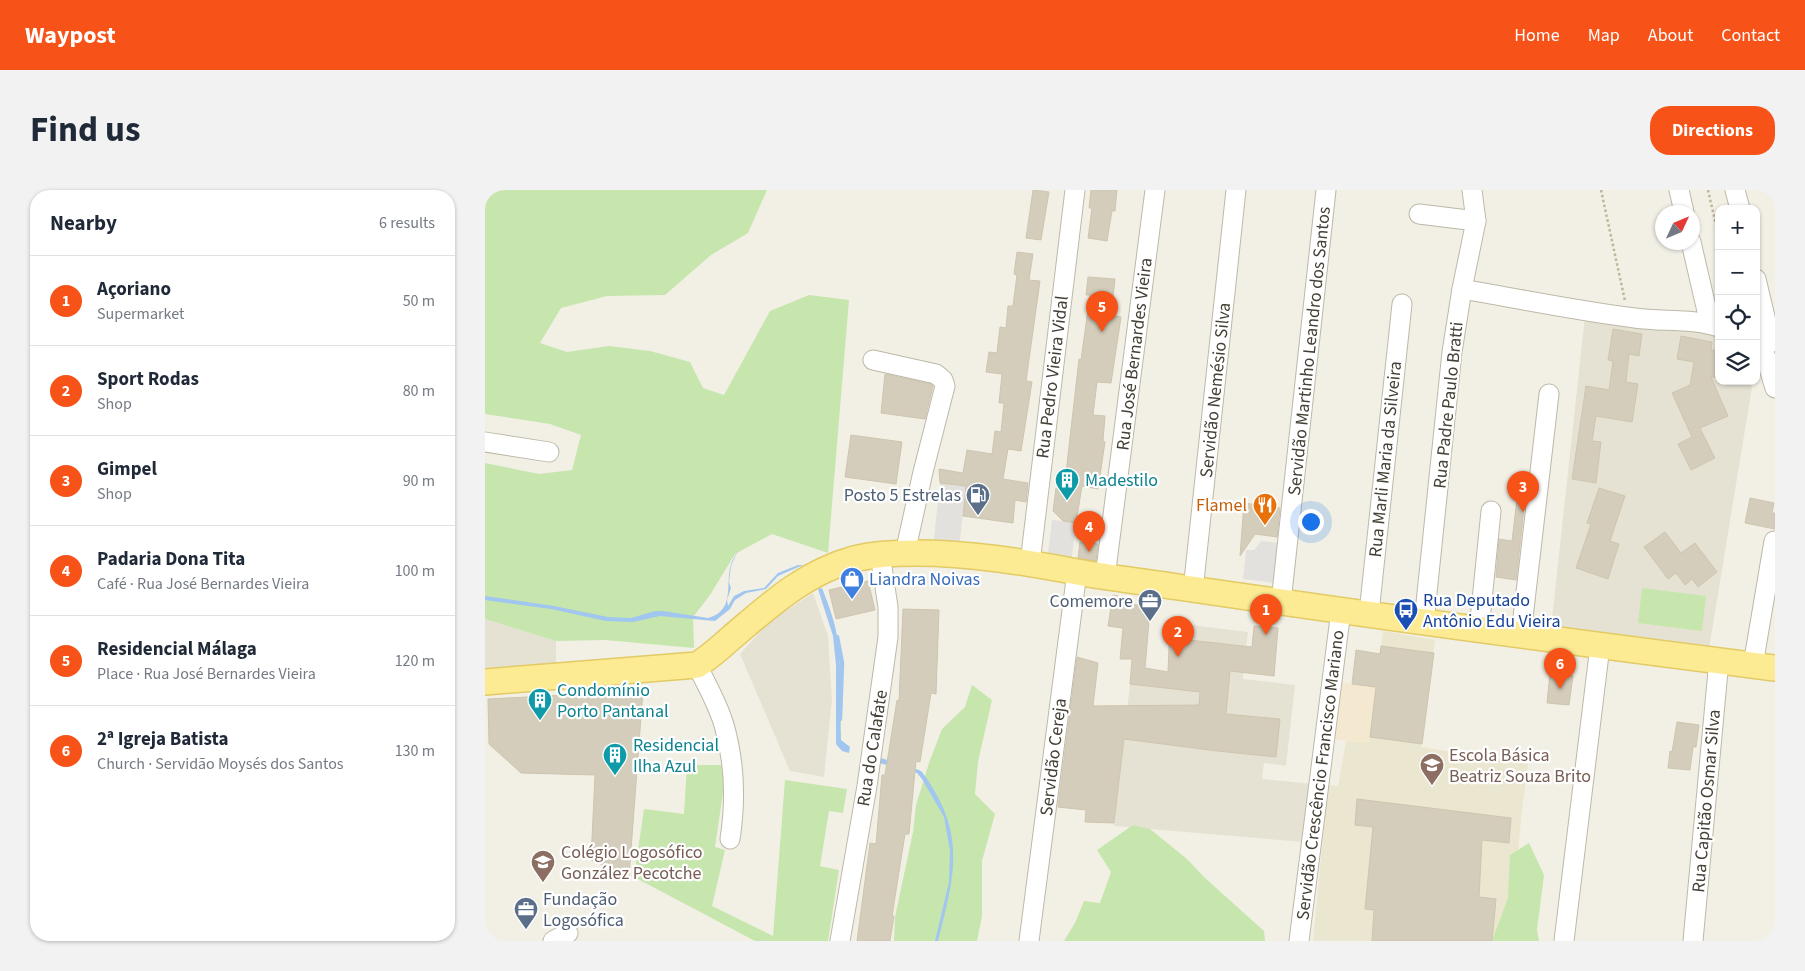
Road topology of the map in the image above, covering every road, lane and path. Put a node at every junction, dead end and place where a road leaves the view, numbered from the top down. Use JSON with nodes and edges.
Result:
{"nodes":[{"id":1,"x":1075,"y":190,"type":"edge"},
{"id":2,"x":1155,"y":190,"type":"edge"},
{"id":3,"x":1236,"y":190,"type":"edge"},
{"id":4,"x":1326,"y":190,"type":"edge"},
{"id":5,"x":1472,"y":190,"type":"edge"},
{"id":6,"x":1601,"y":190,"type":"edge"},
{"id":7,"x":1679,"y":190,"type":"edge"},
{"id":8,"x":1708,"y":190,"type":"edge"},
{"id":9,"x":1735,"y":190,"type":"edge"},
{"id":10,"x":1682,"y":205,"type":"edge"},
{"id":11,"x":1739,"y":205,"type":"edge"},
{"id":12,"x":1419,"y":214,"type":"dead end"},
{"id":13,"x":1715,"y":221,"type":"edge"},
{"id":14,"x":1476,"y":222,"type":"junction"},
{"id":15,"x":1693,"y":250,"type":"edge"},
{"id":16,"x":1462,"y":289,"type":"junction"},
{"id":17,"x":1759,"y":295,"type":"edge"},
{"id":18,"x":1402,"y":304,"type":"dead end"},
{"id":19,"x":1629,"y":317,"type":"junction"},
{"id":20,"x":1714,"y":325,"type":"edge"},
{"id":21,"x":1766,"y":342,"type":"edge"},
{"id":22,"x":873,"y":360,"type":"dead end"},
{"id":23,"x":1775,"y":388,"type":"edge"},
{"id":24,"x":1549,"y":394,"type":"dead end"},
{"id":25,"x":485,"y":442,"type":"edge"},
{"id":26,"x":549,"y":452,"type":"dead end"},
{"id":27,"x":1491,"y":511,"type":"dead end"},
{"id":28,"x":1774,"y":541,"type":"edge"},
{"id":29,"x":905,"y":553,"type":"junction"},
{"id":30,"x":880,"y":554,"type":"junction"},
{"id":31,"x":1030,"y":563,"type":"junction"},
{"id":32,"x":1077,"y":572,"type":"junction"},
{"id":33,"x":1105,"y":577,"type":"junction"},
{"id":34,"x":1193,"y":590,"type":"junction"},
{"id":35,"x":1281,"y":602,"type":"junction"},
{"id":36,"x":1341,"y":610,"type":"junction"},
{"id":37,"x":1369,"y":613,"type":"junction"},
{"id":38,"x":1424,"y":622,"type":"junction"},
{"id":39,"x":1479,"y":630,"type":"junction"},
{"id":40,"x":1521,"y":636,"type":"junction"},
{"id":41,"x":1600,"y":646,"type":"junction"},
{"id":42,"x":1719,"y":660,"type":"junction"},
{"id":43,"x":697,"y":665,"type":"junction"},
{"id":44,"x":1764,"y":666,"type":"edge"},
{"id":45,"x":485,"y":682,"type":"edge"},
{"id":46,"x":730,"y":839,"type":"dead end"},
{"id":47,"x":839,"y":941,"type":"edge"},
{"id":48,"x":1029,"y":941,"type":"edge"},
{"id":49,"x":1299,"y":941,"type":"edge"},
{"id":50,"x":1564,"y":941,"type":"edge"},
{"id":51,"x":1693,"y":941,"type":"edge"}],
"edges":[{"from":1,"to":31,"type":"street","name":"Rua Pedro Vieira Vidal"},
{"from":2,"to":33,"type":"street","name":"Rua José Bernardes Vieira"},
{"from":3,"to":34,"type":"street","name":"Servidão Nemésio Silva"},
{"from":4,"to":35,"type":"street","name":"Servidão Martinho Leandro dos Santos"},
{"from":5,"to":14,"type":"street","name":"Rua Padre Paulo Bratti"},
{"from":6,"to":19,"type":"path"},
{"from":7,"to":10,"type":"street"},
{"from":8,"to":13,"type":"path"},
{"from":9,"to":11,"type":"street"},
{"from":12,"to":14,"type":"street"},
{"from":14,"to":16,"type":"street","name":"Rua Padre Paulo Bratti"},
{"from":15,"to":20,"type":"street"},
{"from":16,"to":19,"type":"street"},
{"from":16,"to":38,"type":"street","name":"Rua Padre Paulo Bratti"},
{"from":17,"to":21,"type":"street"},
{"from":18,"to":37,"type":"street","name":"Rua Marli Maria da Silveira"},
{"from":19,"to":20,"type":"street"},
{"from":21,"to":23,"type":"street"},
{"from":22,"to":29,"type":"street"},
{"from":24,"to":40,"type":"street"},
{"from":25,"to":26,"type":"street"},
{"from":27,"to":39,"type":"street"},
{"from":28,"to":44,"type":"street"},
{"from":29,"to":30,"type":"main road"},
{"from":29,"to":31,"type":"main road"},
{"from":30,"to":43,"type":"main road"},
{"from":30,"to":47,"type":"street","name":"Rua do Calafate"},
{"from":31,"to":32,"type":"main road"},
{"from":32,"to":33,"type":"main road"},
{"from":32,"to":48,"type":"street","name":"Servidão Cereja"},
{"from":33,"to":34,"type":"main road"},
{"from":34,"to":35,"type":"main road"},
{"from":35,"to":36,"type":"main road"},
{"from":36,"to":37,"type":"main road"},
{"from":36,"to":49,"type":"street","name":"Servidão Crescêncio Francisco Mariano"},
{"from":37,"to":38,"type":"main road"},
{"from":38,"to":39,"type":"main road"},
{"from":39,"to":40,"type":"main road"},
{"from":40,"to":41,"type":"main road"},
{"from":41,"to":42,"type":"main road"},
{"from":41,"to":50,"type":"street"},
{"from":42,"to":44,"type":"main road"},
{"from":42,"to":51,"type":"street","name":"Rua Capitão Osmar Silva"},
{"from":43,"to":45,"type":"main road"},
{"from":43,"to":46,"type":"street"}]}
